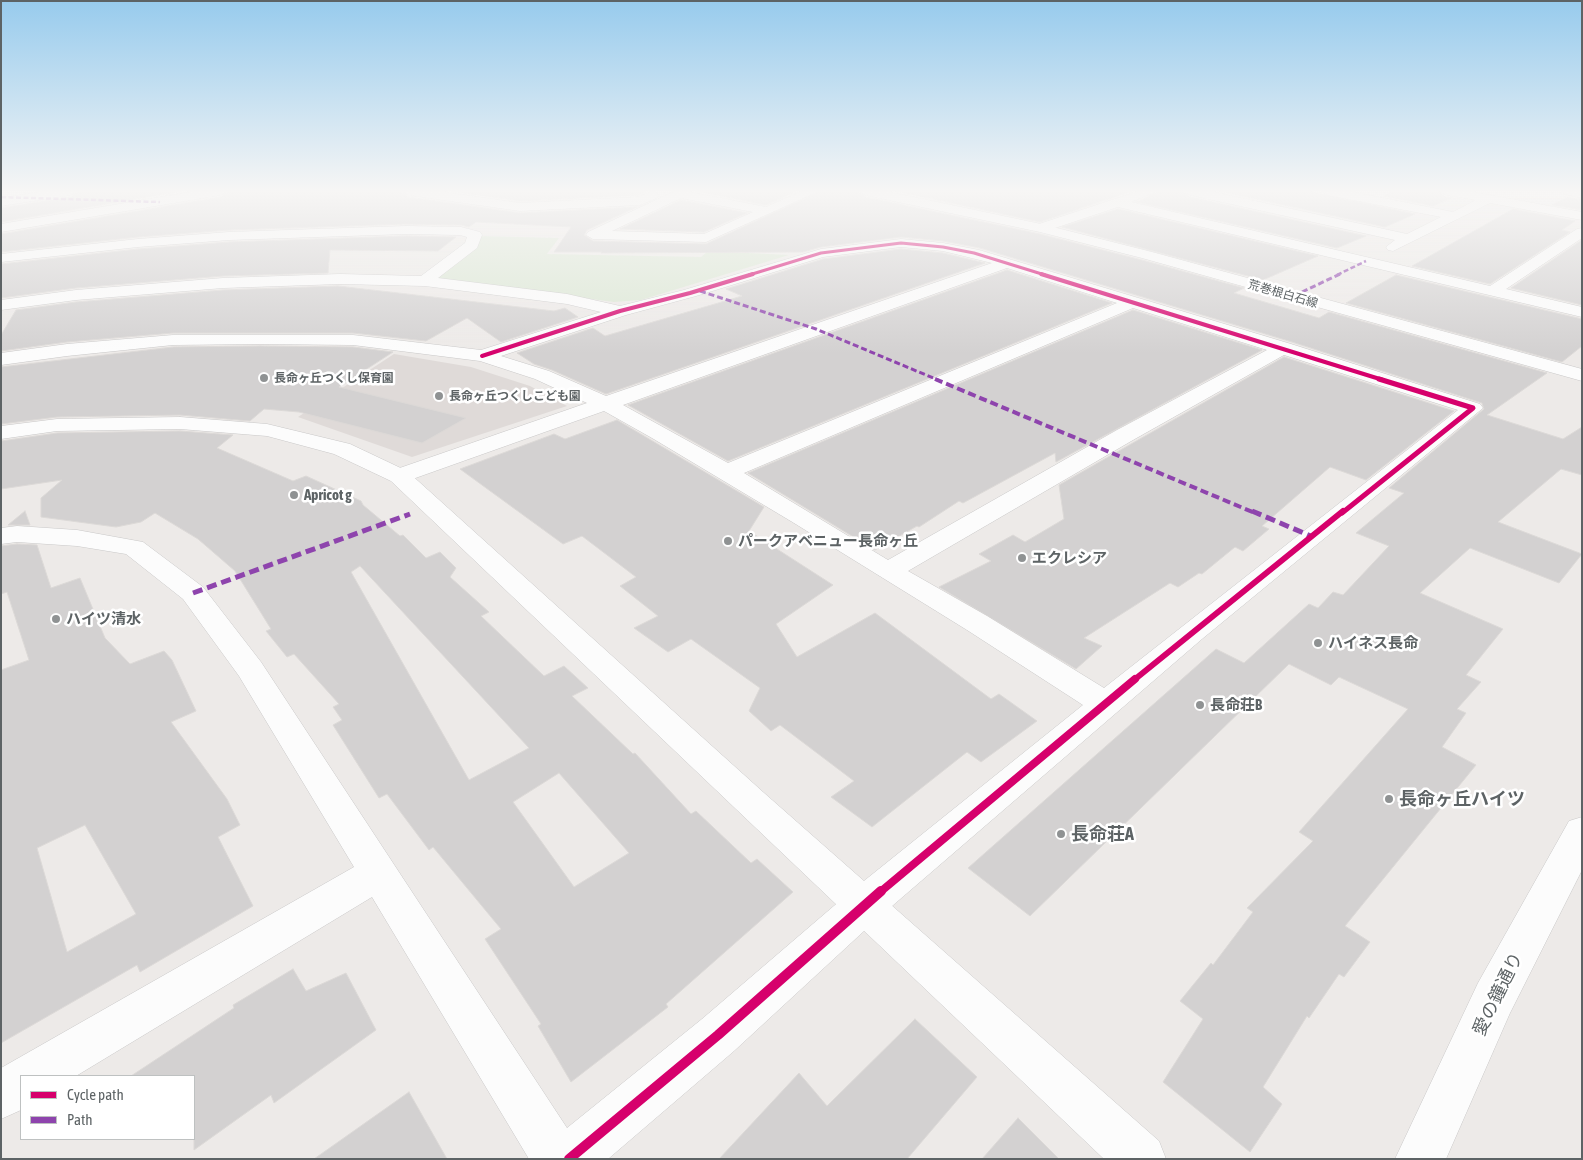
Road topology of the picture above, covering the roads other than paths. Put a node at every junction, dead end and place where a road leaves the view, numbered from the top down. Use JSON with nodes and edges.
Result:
{"nodes":[{"id":1,"x":119,"y":245,"type":"edge"},
{"id":2,"x":472,"y":245,"type":"edge"},
{"id":3,"x":887,"y":245,"type":"edge"},
{"id":4,"x":913,"y":245,"type":"edge"},
{"id":5,"x":1108,"y":245,"type":"edge"},
{"id":6,"x":1298,"y":245,"type":"edge"},
{"id":7,"x":1398,"y":245,"type":"edge"},
{"id":8,"x":1562,"y":245,"type":"edge"},
{"id":9,"x":1,"y":258,"type":"edge"},
{"id":10,"x":1366,"y":261,"type":"junction"},
{"id":11,"x":1007,"y":263,"type":"junction"},
{"id":12,"x":425,"y":281,"type":"junction"},
{"id":13,"x":1493,"y":291,"type":"junction"},
{"id":14,"x":1133,"y":302,"type":"junction"},
{"id":15,"x":1,"y":305,"type":"edge"},
{"id":16,"x":620,"y":311,"type":"junction"},
{"id":17,"x":1582,"y":312,"type":"edge"},
{"id":18,"x":1284,"y":348,"type":"junction"},
{"id":19,"x":482,"y":356,"type":"junction"},
{"id":20,"x":1,"y":359,"type":"edge"},
{"id":21,"x":1582,"y":375,"type":"edge"},
{"id":22,"x":606,"y":404,"type":"junction"},
{"id":23,"x":1,"y":434,"type":"edge"},
{"id":24,"x":726,"y":472,"type":"junction"},
{"id":25,"x":399,"y":476,"type":"junction"},
{"id":26,"x":1,"y":536,"type":"edge"},
{"id":27,"x":888,"y":571,"type":"junction"},
{"id":28,"x":1106,"y":704,"type":"junction"},
{"id":29,"x":1582,"y":832,"type":"edge"},
{"id":30,"x":379,"y":872,"type":"junction"},
{"id":31,"x":863,"y":906,"type":"junction"},
{"id":32,"x":35,"y":1075,"type":"edge"},
{"id":33,"x":20,"y":1084,"type":"edge"},
{"id":34,"x":1,"y":1095,"type":"edge"},
{"id":35,"x":558,"y":1159,"type":"edge"},
{"id":36,"x":569,"y":1159,"type":"edge"},
{"id":37,"x":1141,"y":1159,"type":"edge"},
{"id":38,"x":1420,"y":1159,"type":"edge"}],
"edges":[{"from":1,"to":9,"type":"street"},
{"from":2,"to":12,"type":"street"},
{"from":3,"to":16,"type":"street"},
{"from":4,"to":11,"type":"street"},
{"from":5,"to":21,"type":"street","name":"荒巻根白石線"},
{"from":6,"to":10,"type":"street"},
{"from":7,"to":10,"type":"street"},
{"from":8,"to":13,"type":"street"},
{"from":10,"to":13,"type":"street"},
{"from":11,"to":14,"type":"street"},
{"from":11,"to":22,"type":"street"},
{"from":12,"to":15,"type":"street"},
{"from":12,"to":16,"type":"street"},
{"from":13,"to":17,"type":"street"},
{"from":14,"to":18,"type":"street"},
{"from":14,"to":24,"type":"street"},
{"from":16,"to":19,"type":"street"},
{"from":18,"to":27,"type":"street"},
{"from":18,"to":28,"type":"street"},
{"from":19,"to":20,"type":"street"},
{"from":19,"to":22,"type":"street"},
{"from":22,"to":24,"type":"street"},
{"from":22,"to":25,"type":"street"},
{"from":23,"to":25,"type":"street"},
{"from":24,"to":27,"type":"street"},
{"from":25,"to":31,"type":"street"},
{"from":26,"to":30,"type":"street"},
{"from":27,"to":28,"type":"street"},
{"from":28,"to":31,"type":"street"},
{"from":29,"to":38,"type":"street","name":"愛の鐘通り"},
{"from":30,"to":32,"type":"street"},
{"from":30,"to":35,"type":"street"},
{"from":31,"to":36,"type":"street"},
{"from":31,"to":37,"type":"street"},
{"from":33,"to":34,"type":"street"}]}
